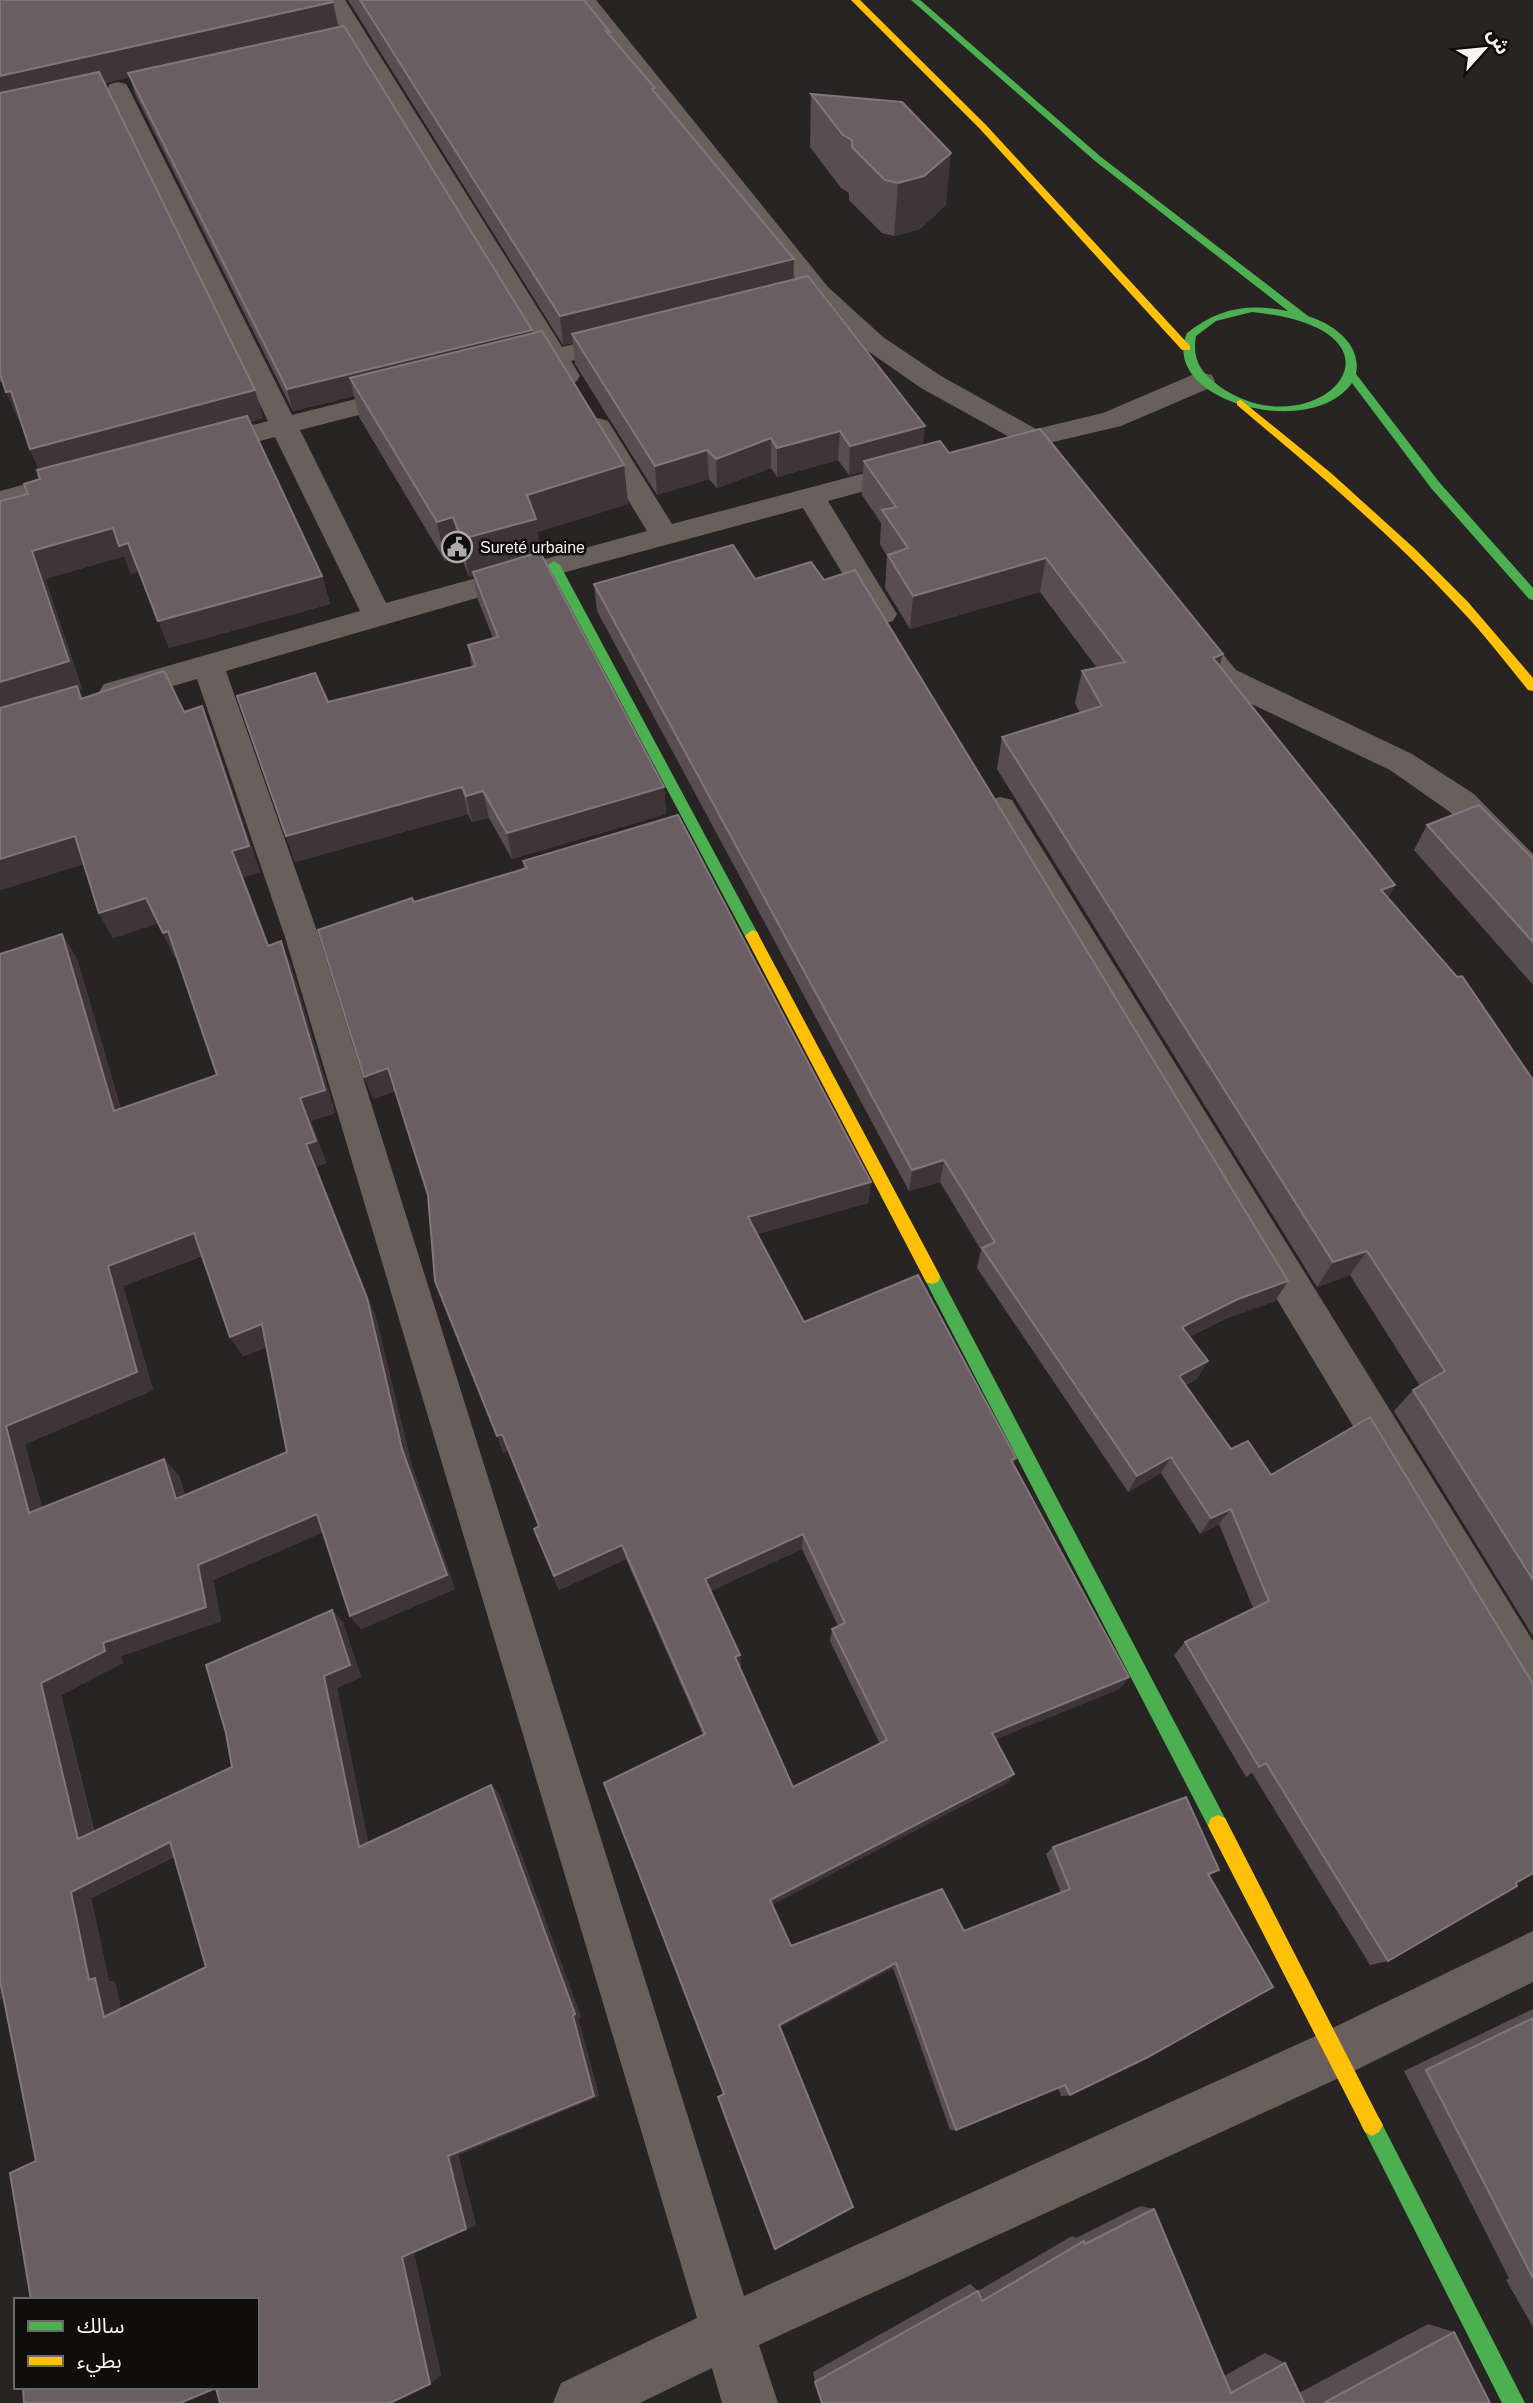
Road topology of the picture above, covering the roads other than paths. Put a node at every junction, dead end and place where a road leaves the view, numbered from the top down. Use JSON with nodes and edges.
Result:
{"nodes":[{"id":1,"x":334,"y":0,"type":"edge"},
{"id":2,"x":585,"y":0,"type":"edge"},
{"id":3,"x":855,"y":0,"type":"edge"},
{"id":4,"x":915,"y":0,"type":"edge"},
{"id":5,"x":356,"y":36,"type":"junction"},
{"id":6,"x":330,"y":42,"type":"edge"},
{"id":7,"x":144,"y":83,"type":"edge"},
{"id":8,"x":118,"y":89,"type":"junction"},
{"id":9,"x":92,"y":94,"type":"edge"},
{"id":10,"x":819,"y":292,"type":"junction"},
{"id":11,"x":793,"y":299,"type":"edge"},
{"id":12,"x":1304,"y":317,"type":"junction"},
{"id":13,"x":648,"y":335,"type":"edge"},
{"id":14,"x":1186,"y":348,"type":"junction"},
{"id":15,"x":555,"y":357,"type":"junction"},
{"id":16,"x":1352,"y":376,"type":"junction"},
{"id":17,"x":477,"y":377,"type":"edge"},
{"id":18,"x":1202,"y":381,"type":"junction"},
{"id":19,"x":439,"y":386,"type":"edge"},
{"id":20,"x":1239,"y":401,"type":"junction"},
{"id":21,"x":283,"y":425,"type":"junction"},
{"id":22,"x":993,"y":449,"type":"edge"},
{"id":23,"x":1041,"y":449,"type":"junction"},
{"id":24,"x":175,"y":454,"type":"edge"},
{"id":25,"x":941,"y":462,"type":"edge"},
{"id":26,"x":108,"y":471,"type":"edge"},
{"id":27,"x":810,"y":496,"type":"junction"},
{"id":28,"x":0,"y":500,"type":"edge"},
{"id":29,"x":665,"y":536,"type":"junction"},
{"id":30,"x":554,"y":565,"type":"junction"},
{"id":31,"x":1533,"y":596,"type":"edge"},
{"id":32,"x":378,"y":617,"type":"junction"},
{"id":33,"x":1176,"y":617,"type":"edge"},
{"id":34,"x":897,"y":638,"type":"edge"},
{"id":35,"x":208,"y":665,"type":"junction"},
{"id":36,"x":1225,"y":678,"type":"junction"},
{"id":37,"x":1533,"y":687,"type":"edge"},
{"id":38,"x":91,"y":699,"type":"edge"},
{"id":39,"x":1267,"y":734,"type":"edge"},
{"id":40,"x":983,"y":781,"type":"edge"},
{"id":41,"x":1533,"y":875,"type":"edge"},
{"id":42,"x":1533,"y":1683,"type":"edge"},
{"id":43,"x":1533,"y":1956,"type":"edge"},
{"id":44,"x":1336,"y":2053,"type":"junction"},
{"id":45,"x":728,"y":2331,"type":"junction"},
{"id":46,"x":581,"y":2403,"type":"edge"},
{"id":47,"x":750,"y":2403,"type":"edge"},
{"id":48,"x":1514,"y":2403,"type":"edge"}],
"edges":[{"from":1,"to":5,"type":"street"},
{"from":2,"to":10,"type":"street"},
{"from":3,"to":14,"type":"main road"},
{"from":4,"to":12,"type":"main road"},
{"from":5,"to":6,"type":"street"},
{"from":5,"to":15,"type":"street"},
{"from":7,"to":8,"type":"street"},
{"from":8,"to":9,"type":"street"},
{"from":8,"to":21,"type":"street"},
{"from":10,"to":11,"type":"street"},
{"from":10,"to":23,"type":"street"},
{"from":12,"to":14,"type":"main road"},
{"from":12,"to":16,"type":"main road"},
{"from":13,"to":15,"type":"street"},
{"from":14,"to":18,"type":"main road"},
{"from":15,"to":17,"type":"street"},
{"from":15,"to":29,"type":"street"},
{"from":16,"to":20,"type":"main road"},
{"from":16,"to":31,"type":"main road"},
{"from":18,"to":20,"type":"main road"},
{"from":18,"to":23,"type":"street"},
{"from":19,"to":21,"type":"street"},
{"from":20,"to":37,"type":"main road"},
{"from":21,"to":24,"type":"street"},
{"from":21,"to":32,"type":"street"},
{"from":22,"to":23,"type":"street"},
{"from":25,"to":27,"type":"street"},
{"from":26,"to":28,"type":"street"},
{"from":27,"to":29,"type":"street"},
{"from":27,"to":34,"type":"street"},
{"from":29,"to":30,"type":"street"},
{"from":30,"to":32,"type":"street"},
{"from":30,"to":44,"type":"main road"},
{"from":32,"to":35,"type":"street"},
{"from":33,"to":36,"type":"street"},
{"from":35,"to":38,"type":"street"},
{"from":35,"to":45,"type":"street"},
{"from":36,"to":39,"type":"street"},
{"from":36,"to":41,"type":"street"},
{"from":40,"to":42,"type":"street"},
{"from":43,"to":44,"type":"street"},
{"from":44,"to":45,"type":"street"},
{"from":44,"to":48,"type":"main road"},
{"from":45,"to":46,"type":"street"},
{"from":45,"to":47,"type":"street"}]}
